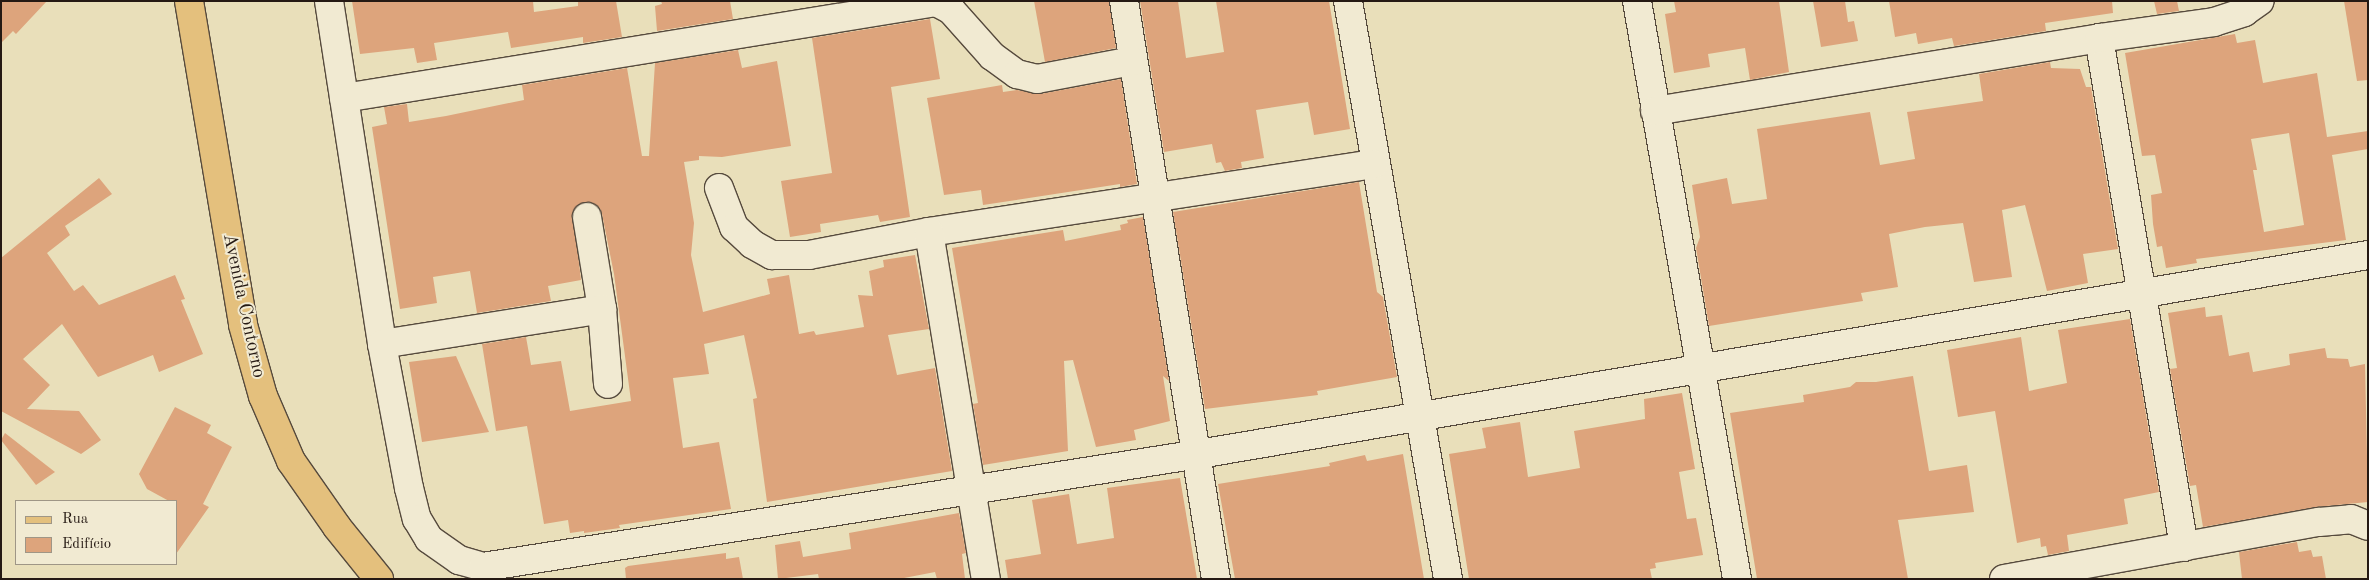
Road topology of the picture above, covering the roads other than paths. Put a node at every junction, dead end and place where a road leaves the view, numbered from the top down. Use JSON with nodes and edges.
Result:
{"nodes":[{"id":1,"x":189,"y":1,"type":"edge"},
{"id":2,"x":329,"y":1,"type":"edge"},
{"id":3,"x":1124,"y":1,"type":"edge"},
{"id":4,"x":1348,"y":1,"type":"edge"},
{"id":5,"x":1637,"y":1,"type":"edge"},
{"id":6,"x":2260,"y":1,"type":"edge"},
{"id":7,"x":791,"y":12,"type":"edge"},
{"id":8,"x":2099,"y":38,"type":"junction"},
{"id":9,"x":1132,"y":61,"type":"junction"},
{"id":10,"x":344,"y":98,"type":"junction"},
{"id":11,"x":1655,"y":111,"type":"junction"},
{"id":12,"x":1374,"y":164,"type":"junction"},
{"id":13,"x":718,"y":188,"type":"dead end"},
{"id":14,"x":1158,"y":198,"type":"junction"},
{"id":15,"x":587,"y":217,"type":"dead end"},
{"id":16,"x":929,"y":232,"type":"junction"},
{"id":17,"x":2368,"y":255,"type":"edge"},
{"id":18,"x":2141,"y":291,"type":"junction"},
{"id":19,"x":602,"y":309,"type":"junction"},
{"id":20,"x":382,"y":344,"type":"junction"},
{"id":21,"x":1701,"y":368,"type":"junction"},
{"id":22,"x":608,"y":384,"type":"dead end"},
{"id":23,"x":1420,"y":417,"type":"junction"},
{"id":24,"x":1198,"y":454,"type":"junction"},
{"id":25,"x":969,"y":490,"type":"junction"},
{"id":26,"x":2368,"y":526,"type":"edge"},
{"id":27,"x":2184,"y":547,"type":"junction"},
{"id":28,"x":379,"y":579,"type":"edge"},
{"id":29,"x":986,"y":579,"type":"edge"},
{"id":30,"x":1216,"y":579,"type":"edge"},
{"id":31,"x":1448,"y":579,"type":"edge"},
{"id":32,"x":1737,"y":579,"type":"edge"},
{"id":33,"x":2004,"y":579,"type":"edge"}],
"edges":[{"from":1,"to":28,"type":"main road","name":"Avenida Contorno"},
{"from":2,"to":10,"type":"street"},
{"from":3,"to":9,"type":"street"},
{"from":4,"to":12,"type":"street"},
{"from":5,"to":11,"type":"street"},
{"from":6,"to":8,"type":"street"},
{"from":7,"to":9,"type":"street"},
{"from":7,"to":10,"type":"street"},
{"from":8,"to":11,"type":"street"},
{"from":8,"to":18,"type":"street"},
{"from":9,"to":14,"type":"street"},
{"from":10,"to":20,"type":"street"},
{"from":11,"to":21,"type":"street"},
{"from":12,"to":14,"type":"street"},
{"from":12,"to":23,"type":"street"},
{"from":13,"to":16,"type":"street"},
{"from":14,"to":16,"type":"street"},
{"from":14,"to":24,"type":"street"},
{"from":15,"to":19,"type":"street"},
{"from":16,"to":25,"type":"street"},
{"from":17,"to":18,"type":"street"},
{"from":18,"to":21,"type":"street"},
{"from":18,"to":27,"type":"street"},
{"from":19,"to":20,"type":"street"},
{"from":19,"to":22,"type":"street"},
{"from":20,"to":25,"type":"street"},
{"from":21,"to":23,"type":"street"},
{"from":21,"to":32,"type":"street"},
{"from":23,"to":24,"type":"street"},
{"from":23,"to":31,"type":"street"},
{"from":24,"to":25,"type":"street"},
{"from":24,"to":30,"type":"street"},
{"from":25,"to":29,"type":"street"},
{"from":26,"to":27,"type":"street"},
{"from":27,"to":33,"type":"street"}]}
